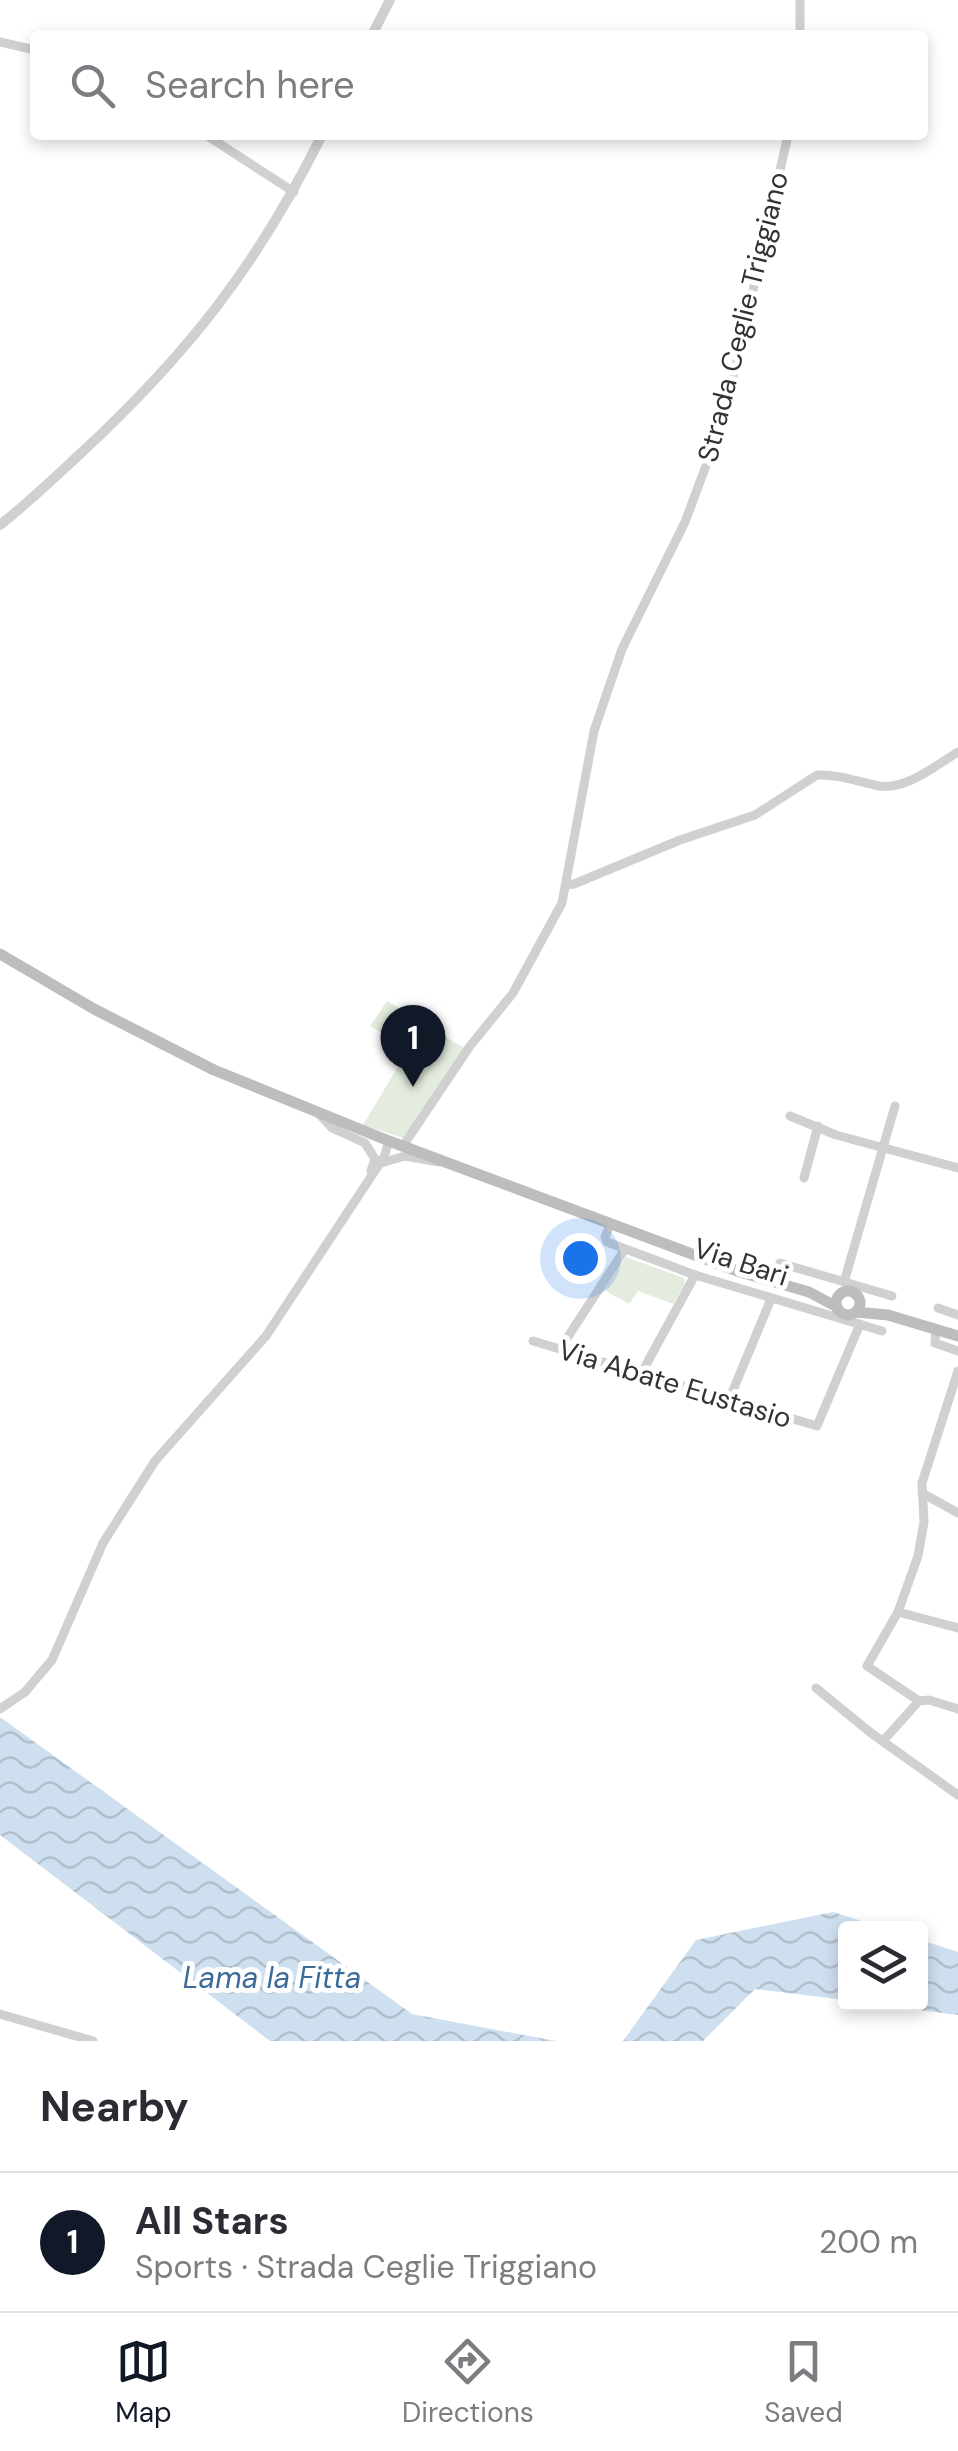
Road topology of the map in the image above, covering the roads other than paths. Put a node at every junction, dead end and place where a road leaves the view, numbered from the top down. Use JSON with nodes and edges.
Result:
{"nodes":[{"id":1,"x":390,"y":0,"type":"edge"},
{"id":2,"x":800,"y":0,"type":"edge"},
{"id":3,"x":375,"y":30,"type":"edge"},
{"id":4,"x":800,"y":30,"type":"edge"},
{"id":5,"x":0,"y":42,"type":"edge"},
{"id":6,"x":30,"y":49,"type":"edge"},
{"id":7,"x":214,"y":140,"type":"edge"},
{"id":8,"x":320,"y":140,"type":"edge"},
{"id":9,"x":787,"y":140,"type":"edge"},
{"id":10,"x":294,"y":192,"type":"junction"},
{"id":11,"x":0,"y":525,"type":"edge"},
{"id":12,"x":958,"y":752,"type":"edge"},
{"id":13,"x":566,"y":885,"type":"junction"},
{"id":14,"x":0,"y":954,"type":"edge"},
{"id":15,"x":895,"y":1106,"type":"dead end"},
{"id":16,"x":319,"y":1114,"type":"junction"},
{"id":17,"x":790,"y":1116,"type":"dead end"},
{"id":18,"x":818,"y":1126,"type":"junction"},
{"id":19,"x":388,"y":1141,"type":"junction"},
{"id":20,"x":404,"y":1146,"type":"junction"},
{"id":21,"x":883,"y":1148,"type":"junction"},
{"id":22,"x":377,"y":1162,"type":"junction"},
{"id":23,"x":449,"y":1162,"type":"junction"},
{"id":24,"x":958,"y":1168,"type":"edge"},
{"id":25,"x":804,"y":1178,"type":"dead end"},
{"id":26,"x":612,"y":1224,"type":"junction"},
{"id":27,"x":655,"y":1239,"type":"junction"},
{"id":28,"x":626,"y":1249,"type":"junction"},
{"id":29,"x":648,"y":1258,"type":"junction"},
{"id":30,"x":780,"y":1263,"type":"dead end"},
{"id":31,"x":695,"y":1275,"type":"junction"},
{"id":32,"x":892,"y":1296,"type":"dead end"},
{"id":33,"x":771,"y":1299,"type":"junction"},
{"id":34,"x":849,"y":1303,"type":"junction"},
{"id":35,"x":938,"y":1308,"type":"dead end"},
{"id":36,"x":958,"y":1315,"type":"edge"},
{"id":37,"x":936,"y":1330,"type":"junction"},
{"id":38,"x":882,"y":1331,"type":"dead end"},
{"id":39,"x":958,"y":1336,"type":"edge"},
{"id":40,"x":534,"y":1341,"type":"dead end"},
{"id":41,"x":560,"y":1349,"type":"junction"},
{"id":42,"x":958,"y":1351,"type":"edge"},
{"id":43,"x":958,"y":1370,"type":"edge"},
{"id":44,"x":641,"y":1374,"type":"junction"},
{"id":45,"x":730,"y":1400,"type":"junction"},
{"id":46,"x":922,"y":1493,"type":"junction"},
{"id":47,"x":958,"y":1513,"type":"edge"},
{"id":48,"x":898,"y":1612,"type":"junction"},
{"id":49,"x":958,"y":1628,"type":"edge"},
{"id":50,"x":816,"y":1688,"type":"dead end"},
{"id":51,"x":918,"y":1701,"type":"junction"},
{"id":52,"x":0,"y":1710,"type":"edge"},
{"id":53,"x":958,"y":1710,"type":"edge"},
{"id":54,"x":883,"y":1741,"type":"junction"},
{"id":55,"x":958,"y":1794,"type":"edge"},
{"id":56,"x":0,"y":2014,"type":"edge"},
{"id":57,"x":93,"y":2041,"type":"edge"}],
"edges":[{"from":1,"to":3,"type":"street"},
{"from":2,"to":4,"type":"street"},
{"from":5,"to":6,"type":"street"},
{"from":7,"to":10,"type":"street"},
{"from":8,"to":10,"type":"street"},
{"from":9,"to":13,"type":"street","name":"Strada Ceglie Triggiano"},
{"from":10,"to":11,"type":"street"},
{"from":12,"to":13,"type":"street"},
{"from":13,"to":20,"type":"street","name":"Strada Ceglie Triggiano"},
{"from":14,"to":16,"type":"main road","name":"Via Bari"},
{"from":15,"to":21,"type":"street"},
{"from":16,"to":19,"type":"main road","name":"Via Bari"},
{"from":16,"to":22,"type":"street"},
{"from":17,"to":18,"type":"street"},
{"from":18,"to":21,"type":"street"},
{"from":18,"to":25,"type":"street"},
{"from":19,"to":20,"type":"main road","name":"Via Bari"},
{"from":19,"to":22,"type":"street"},
{"from":20,"to":23,"type":"main road","name":"Via Bari"},
{"from":21,"to":24,"type":"street"},
{"from":21,"to":34,"type":"street"},
{"from":22,"to":23,"type":"street"},
{"from":22,"to":52,"type":"street"},
{"from":23,"to":26,"type":"main road","name":"Via Bari"},
{"from":26,"to":27,"type":"main road","name":"Via Bari"},
{"from":26,"to":28,"type":"street"},
{"from":27,"to":29,"type":"street"},
{"from":27,"to":34,"type":"main road","name":"Via Bari"},
{"from":28,"to":29,"type":"street","name":"Via Bari"},
{"from":28,"to":41,"type":"street"},
{"from":29,"to":31,"type":"street","name":"Via Bari"},
{"from":30,"to":34,"type":"street","name":"Via Bari"},
{"from":31,"to":33,"type":"street","name":"Via Bari"},
{"from":31,"to":44,"type":"street"},
{"from":32,"to":34,"type":"street","name":"Via Bari"},
{"from":33,"to":34,"type":"street","name":"Via Bari"},
{"from":33,"to":45,"type":"street"},
{"from":34,"to":37,"type":"main road","name":"Via Bari"},
{"from":34,"to":38,"type":"street","name":"Via Bari"},
{"from":34,"to":45,"type":"street","name":"Via Abate Eustasio"},
{"from":35,"to":36,"type":"street"},
{"from":37,"to":39,"type":"main road","name":"Via Bari"},
{"from":37,"to":42,"type":"street","name":"Via Bari"},
{"from":40,"to":41,"type":"street","name":"Via Abate Eustasio"},
{"from":41,"to":44,"type":"street","name":"Via Abate Eustasio"},
{"from":43,"to":46,"type":"street"},
{"from":44,"to":45,"type":"street","name":"Via Abate Eustasio"},
{"from":46,"to":47,"type":"street"},
{"from":46,"to":48,"type":"street"},
{"from":48,"to":49,"type":"street"},
{"from":48,"to":51,"type":"street"},
{"from":50,"to":54,"type":"street"},
{"from":51,"to":53,"type":"street"},
{"from":51,"to":54,"type":"street"},
{"from":54,"to":55,"type":"street"},
{"from":56,"to":57,"type":"street"}]}
